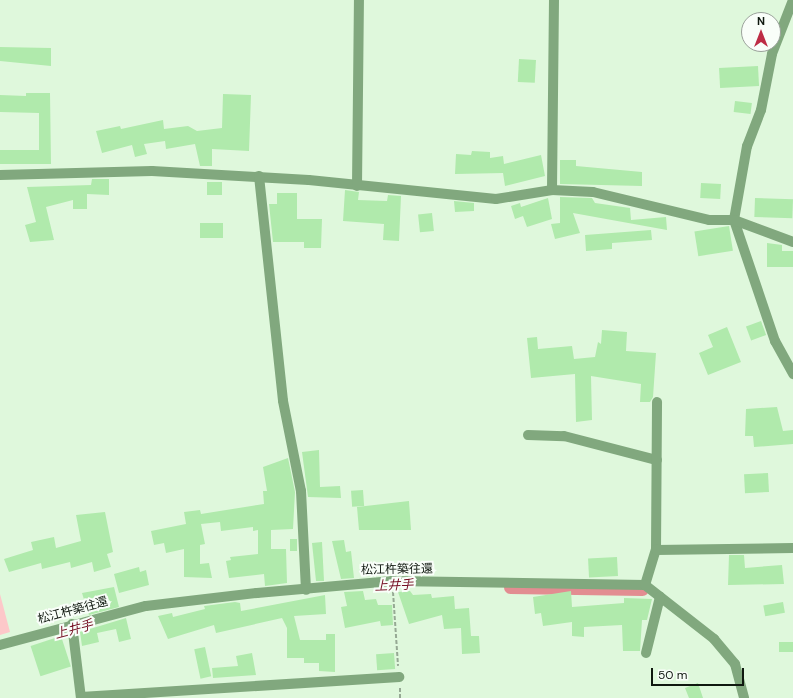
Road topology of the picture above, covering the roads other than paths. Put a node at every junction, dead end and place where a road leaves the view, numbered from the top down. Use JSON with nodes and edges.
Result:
{"nodes":[{"id":1,"x":359,"y":0,"type":"edge"},
{"id":2,"x":554,"y":0,"type":"edge"},
{"id":3,"x":793,"y":0,"type":"edge"},
{"id":4,"x":0,"y":175,"type":"edge"},
{"id":5,"x":259,"y":176,"type":"junction"},
{"id":6,"x":357,"y":186,"type":"junction"},
{"id":7,"x":552,"y":190,"type":"junction"},
{"id":8,"x":734,"y":220,"type":"junction"},
{"id":9,"x":793,"y":242,"type":"edge"},
{"id":10,"x":793,"y":374,"type":"edge"},
{"id":11,"x":657,"y":402,"type":"dead end"},
{"id":12,"x":528,"y":435,"type":"dead end"},
{"id":13,"x":657,"y":460,"type":"junction"},
{"id":14,"x":793,"y":548,"type":"edge"},
{"id":15,"x":656,"y":550,"type":"junction"},
{"id":16,"x":645,"y":585,"type":"junction"},
{"id":17,"x":306,"y":590,"type":"junction"},
{"id":18,"x":660,"y":597,"type":"junction"},
{"id":19,"x":72,"y":624,"type":"junction"},
{"id":20,"x":0,"y":645,"type":"edge"},
{"id":21,"x":646,"y":653,"type":"dead end"},
{"id":22,"x":399,"y":677,"type":"road end"},
{"id":23,"x":81,"y":698,"type":"edge"},
{"id":24,"x":744,"y":698,"type":"edge"}],
"edges":[{"from":1,"to":6,"type":"street"},
{"from":2,"to":7,"type":"street"},
{"from":3,"to":8,"type":"street"},
{"from":4,"to":5,"type":"street"},
{"from":5,"to":6,"type":"street"},
{"from":5,"to":17,"type":"street"},
{"from":6,"to":7,"type":"street"},
{"from":7,"to":8,"type":"street"},
{"from":8,"to":9,"type":"street"},
{"from":8,"to":10,"type":"street"},
{"from":11,"to":13,"type":"street"},
{"from":12,"to":13,"type":"street"},
{"from":13,"to":15,"type":"street"},
{"from":14,"to":15,"type":"street"},
{"from":15,"to":16,"type":"street"},
{"from":16,"to":17,"type":"street","name":"松江杵築往還"},
{"from":16,"to":18,"type":"street"},
{"from":17,"to":19,"type":"street","name":"松江杵築往還"},
{"from":18,"to":21,"type":"street"},
{"from":18,"to":24,"type":"street"},
{"from":19,"to":20,"type":"street","name":"松江杵築往還"},
{"from":19,"to":23,"type":"street"},
{"from":22,"to":23,"type":"street"}]}
